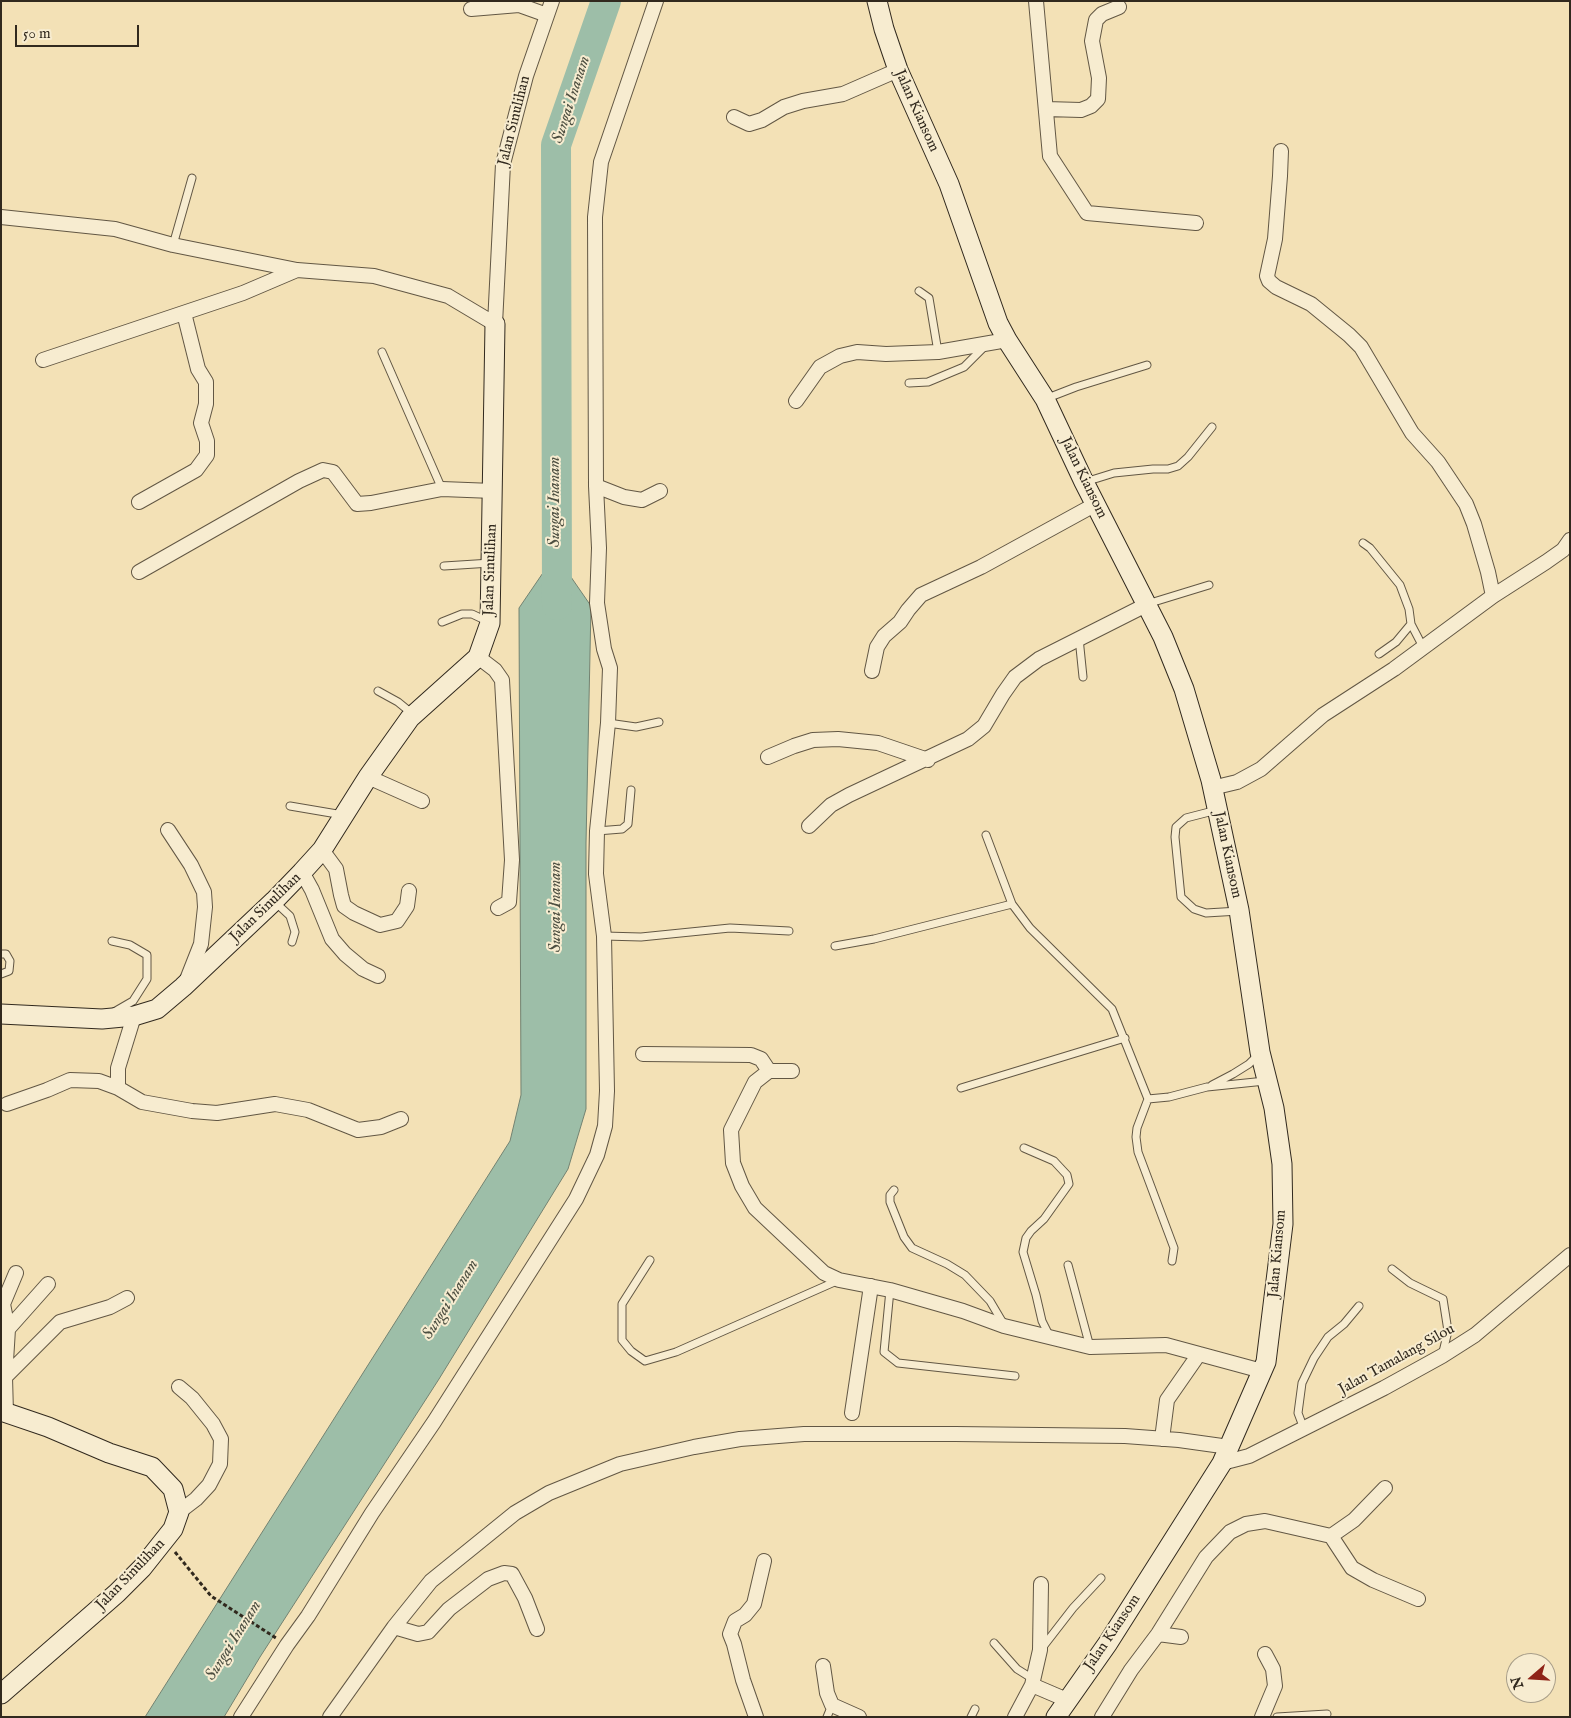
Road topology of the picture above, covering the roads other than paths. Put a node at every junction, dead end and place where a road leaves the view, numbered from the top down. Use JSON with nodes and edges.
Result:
{"nodes":[{"id":1,"x":552,"y":1,"type":"edge"},
{"id":2,"x":656,"y":1,"type":"edge"},
{"id":3,"x":877,"y":1,"type":"edge"},
{"id":4,"x":1036,"y":1,"type":"edge"},
{"id":5,"x":1119,"y":7,"type":"dead end"},
{"id":6,"x":471,"y":9,"type":"dead end"},
{"id":7,"x":547,"y":15,"type":"junction"},
{"id":8,"x":898,"y":70,"type":"junction"},
{"id":9,"x":1046,"y":109,"type":"junction"},
{"id":10,"x":734,"y":117,"type":"dead end"},
{"id":11,"x":1281,"y":150,"type":"dead end"},
{"id":12,"x":192,"y":178,"type":"dead end"},
{"id":13,"x":1,"y":217,"type":"edge"},
{"id":14,"x":1196,"y":223,"type":"dead end"},
{"id":15,"x":173,"y":244,"type":"junction"},
{"id":16,"x":297,"y":270,"type":"junction"},
{"id":17,"x":919,"y":290,"type":"dead end"},
{"id":18,"x":184,"y":313,"type":"junction"},
{"id":19,"x":495,"y":324,"type":"junction"},
{"id":20,"x":1007,"y":340,"type":"junction"},
{"id":21,"x":988,"y":343,"type":"junction"},
{"id":22,"x":382,"y":352,"type":"dead end"},
{"id":23,"x":938,"y":352,"type":"junction"},
{"id":24,"x":43,"y":360,"type":"dead end"},
{"id":25,"x":1148,"y":365,"type":"dead end"},
{"id":26,"x":909,"y":383,"type":"dead end"},
{"id":27,"x":1045,"y":399,"type":"junction"},
{"id":28,"x":796,"y":401,"type":"dead end"},
{"id":29,"x":1212,"y":427,"type":"dead end"},
{"id":30,"x":1084,"y":482,"type":"junction"},
{"id":31,"x":596,"y":486,"type":"junction"},
{"id":32,"x":442,"y":489,"type":"junction"},
{"id":33,"x":493,"y":491,"type":"junction"},
{"id":34,"x":660,"y":491,"type":"dead end"},
{"id":35,"x":139,"y":502,"type":"dead end"},
{"id":36,"x":1096,"y":504,"type":"junction"},
{"id":37,"x":1570,"y":540,"type":"edge"},
{"id":38,"x":1362,"y":543,"type":"dead end"},
{"id":39,"x":491,"y":563,"type":"junction"},
{"id":40,"x":444,"y":566,"type":"dead end"},
{"id":41,"x":139,"y":572,"type":"dead end"},
{"id":42,"x":1209,"y":585,"type":"dead end"},
{"id":43,"x":1493,"y":596,"type":"junction"},
{"id":44,"x":1146,"y":605,"type":"junction"},
{"id":45,"x":442,"y":622,"type":"dead end"},
{"id":46,"x":490,"y":622,"type":"junction"},
{"id":47,"x":1411,"y":624,"type":"junction"},
{"id":48,"x":1079,"y":638,"type":"junction"},
{"id":49,"x":1423,"y":648,"type":"junction"},
{"id":50,"x":1379,"y":654,"type":"dead end"},
{"id":51,"x":478,"y":657,"type":"junction"},
{"id":52,"x":872,"y":671,"type":"dead end"},
{"id":53,"x":1083,"y":677,"type":"dead end"},
{"id":54,"x":378,"y":691,"type":"dead end"},
{"id":55,"x":410,"y":718,"type":"junction"},
{"id":56,"x":659,"y":722,"type":"dead end"},
{"id":57,"x":608,"y":723,"type":"junction"},
{"id":58,"x":768,"y":757,"type":"dead end"},
{"id":59,"x":928,"y":760,"type":"junction"},
{"id":60,"x":368,"y":777,"type":"junction"},
{"id":61,"x":1212,"y":788,"type":"junction"},
{"id":62,"x":631,"y":790,"type":"dead end"},
{"id":63,"x":422,"y":801,"type":"dead end"},
{"id":64,"x":290,"y":806,"type":"dead end"},
{"id":65,"x":1217,"y":810,"type":"junction"},
{"id":66,"x":343,"y":815,"type":"junction"},
{"id":67,"x":809,"y":826,"type":"dead end"},
{"id":68,"x":168,"y":830,"type":"dead end"},
{"id":69,"x":597,"y":831,"type":"junction"},
{"id":70,"x":986,"y":835,"type":"dead end"},
{"id":71,"x":322,"y":850,"type":"junction"},
{"id":72,"x":302,"y":872,"type":"junction"},
{"id":73,"x":409,"y":891,"type":"dead end"},
{"id":74,"x":274,"y":901,"type":"junction"},
{"id":75,"x":1012,"y":904,"type":"junction"},
{"id":76,"x":498,"y":908,"type":"dead end"},
{"id":77,"x":1239,"y":910,"type":"junction"},
{"id":78,"x":789,"y":931,"type":"dead end"},
{"id":79,"x":604,"y":936,"type":"junction"},
{"id":80,"x":112,"y":941,"type":"dead end"},
{"id":81,"x":292,"y":942,"type":"dead end"},
{"id":82,"x":835,"y":946,"type":"dead end"},
{"id":83,"x":1,"y":954,"type":"edge"},
{"id":84,"x":1,"y":974,"type":"edge"},
{"id":85,"x":378,"y":976,"type":"dead end"},
{"id":86,"x":184,"y":987,"type":"junction"},
{"id":87,"x":1,"y":1014,"type":"edge"},
{"id":88,"x":134,"y":1016,"type":"junction"},
{"id":89,"x":102,"y":1019,"type":"junction"},
{"id":90,"x":1125,"y":1038,"type":"junction"},
{"id":91,"x":1260,"y":1052,"type":"junction"},
{"id":92,"x":643,"y":1054,"type":"dead end"},
{"id":93,"x":769,"y":1071,"type":"junction"},
{"id":94,"x":792,"y":1071,"type":"dead end"},
{"id":95,"x":1268,"y":1081,"type":"junction"},
{"id":96,"x":1207,"y":1087,"type":"junction"},
{"id":97,"x":118,"y":1088,"type":"junction"},
{"id":98,"x":961,"y":1088,"type":"dead end"},
{"id":99,"x":1148,"y":1099,"type":"junction"},
{"id":100,"x":7,"y":1104,"type":"dead end"},
{"id":101,"x":402,"y":1119,"type":"dead end"},
{"id":102,"x":1024,"y":1148,"type":"dead end"},
{"id":103,"x":894,"y":1190,"type":"dead end"},
{"id":104,"x":1570,"y":1255,"type":"edge"},
{"id":105,"x":650,"y":1260,"type":"dead end"},
{"id":106,"x":1172,"y":1261,"type":"dead end"},
{"id":107,"x":1068,"y":1265,"type":"dead end"},
{"id":108,"x":1392,"y":1269,"type":"dead end"},
{"id":109,"x":16,"y":1272,"type":"dead end"},
{"id":110,"x":839,"y":1280,"type":"junction"},
{"id":111,"x":48,"y":1284,"type":"dead end"},
{"id":112,"x":871,"y":1286,"type":"junction"},
{"id":113,"x":890,"y":1290,"type":"junction"},
{"id":114,"x":127,"y":1298,"type":"dead end"},
{"id":115,"x":1359,"y":1306,"type":"dead end"},
{"id":116,"x":1004,"y":1326,"type":"junction"},
{"id":117,"x":8,"y":1329,"type":"junction"},
{"id":118,"x":1051,"y":1337,"type":"junction"},
{"id":119,"x":1090,"y":1348,"type":"junction"},
{"id":120,"x":1200,"y":1354,"type":"junction"},
{"id":121,"x":1442,"y":1356,"type":"junction"},
{"id":122,"x":1262,"y":1371,"type":"junction"},
{"id":123,"x":1015,"y":1376,"type":"dead end"},
{"id":124,"x":5,"y":1377,"type":"junction"},
{"id":125,"x":180,"y":1387,"type":"dead end"},
{"id":126,"x":4,"y":1412,"type":"edge"},
{"id":127,"x":852,"y":1413,"type":"dead end"},
{"id":128,"x":1304,"y":1429,"type":"junction"},
{"id":129,"x":1162,"y":1439,"type":"junction"},
{"id":130,"x":1226,"y":1455,"type":"junction"},
{"id":131,"x":1385,"y":1488,"type":"dead end"},
{"id":132,"x":179,"y":1512,"type":"junction"},
{"id":133,"x":1331,"y":1536,"type":"junction"},
{"id":134,"x":764,"y":1561,"type":"dead end"},
{"id":135,"x":1101,"y":1578,"type":"dead end"},
{"id":136,"x":1041,"y":1584,"type":"dead end"},
{"id":137,"x":1418,"y":1599,"type":"dead end"},
{"id":138,"x":394,"y":1627,"type":"junction"},
{"id":139,"x":536,"y":1629,"type":"dead end"},
{"id":140,"x":1158,"y":1634,"type":"junction"},
{"id":141,"x":1181,"y":1637,"type":"dead end"},
{"id":142,"x":994,"y":1643,"type":"dead end"},
{"id":143,"x":1040,"y":1650,"type":"junction"},
{"id":144,"x":1265,"y":1654,"type":"dead end"},
{"id":145,"x":823,"y":1666,"type":"dead end"},
{"id":146,"x":1033,"y":1682,"type":"junction"},
{"id":147,"x":1,"y":1694,"type":"edge"},
{"id":148,"x":1067,"y":1700,"type":"junction"},
{"id":149,"x":975,"y":1709,"type":"dead end"},
{"id":150,"x":830,"y":1711,"type":"edge"},
{"id":151,"x":1327,"y":1714,"type":"dead end"},
{"id":152,"x":241,"y":1717,"type":"edge"},
{"id":153,"x":330,"y":1717,"type":"edge"},
{"id":154,"x":756,"y":1717,"type":"edge"},
{"id":155,"x":859,"y":1717,"type":"edge"},
{"id":156,"x":971,"y":1717,"type":"edge"},
{"id":157,"x":1015,"y":1717,"type":"edge"},
{"id":158,"x":1056,"y":1717,"type":"edge"},
{"id":159,"x":1102,"y":1717,"type":"edge"},
{"id":160,"x":1262,"y":1717,"type":"edge"},
{"id":161,"x":1277,"y":1717,"type":"edge"}],
"edges":[{"from":1,"to":7,"type":"street","name":"Jalan Sinulihan"},
{"from":2,"to":31,"type":"street"},
{"from":3,"to":8,"type":"street","name":"Jalan Kiansom"},
{"from":4,"to":9,"type":"street"},
{"from":5,"to":9,"type":"street"},
{"from":6,"to":7,"type":"street"},
{"from":7,"to":19,"type":"street","name":"Jalan Sinulihan"},
{"from":8,"to":10,"type":"street"},
{"from":8,"to":20,"type":"street","name":"Jalan Kiansom"},
{"from":9,"to":14,"type":"street"},
{"from":11,"to":43,"type":"street"},
{"from":12,"to":15,"type":"lane"},
{"from":13,"to":15,"type":"street"},
{"from":15,"to":16,"type":"street"},
{"from":16,"to":18,"type":"street"},
{"from":16,"to":19,"type":"street"},
{"from":17,"to":23,"type":"lane"},
{"from":18,"to":24,"type":"street"},
{"from":18,"to":35,"type":"street"},
{"from":19,"to":33,"type":"street","name":"Jalan Sinulihan"},
{"from":20,"to":21,"type":"street"},
{"from":20,"to":27,"type":"street","name":"Jalan Kiansom"},
{"from":21,"to":23,"type":"street"},
{"from":21,"to":26,"type":"lane"},
{"from":22,"to":32,"type":"lane"},
{"from":23,"to":28,"type":"street"},
{"from":25,"to":27,"type":"lane"},
{"from":27,"to":30,"type":"street","name":"Jalan Kiansom"},
{"from":29,"to":30,"type":"lane"},
{"from":30,"to":36,"type":"street","name":"Jalan Kiansom"},
{"from":31,"to":34,"type":"street"},
{"from":31,"to":57,"type":"street"},
{"from":32,"to":33,"type":"street"},
{"from":32,"to":41,"type":"street"},
{"from":33,"to":39,"type":"street","name":"Jalan Sinulihan"},
{"from":36,"to":44,"type":"street","name":"Jalan Kiansom"},
{"from":36,"to":52,"type":"street"},
{"from":37,"to":43,"type":"street"},
{"from":38,"to":47,"type":"lane"},
{"from":39,"to":40,"type":"lane"},
{"from":39,"to":46,"type":"street","name":"Jalan Sinulihan"},
{"from":42,"to":44,"type":"lane"},
{"from":43,"to":49,"type":"street"},
{"from":44,"to":48,"type":"street"},
{"from":44,"to":61,"type":"street","name":"Jalan Kiansom"},
{"from":45,"to":46,"type":"lane"},
{"from":46,"to":51,"type":"street","name":"Jalan Sinulihan"},
{"from":47,"to":49,"type":"lane"},
{"from":47,"to":50,"type":"lane"},
{"from":48,"to":53,"type":"lane"},
{"from":48,"to":59,"type":"street"},
{"from":49,"to":61,"type":"street"},
{"from":51,"to":55,"type":"street","name":"Jalan Sinulihan"},
{"from":51,"to":76,"type":"street"},
{"from":54,"to":55,"type":"lane"},
{"from":55,"to":60,"type":"street","name":"Jalan Sinulihan"},
{"from":56,"to":57,"type":"lane"},
{"from":57,"to":69,"type":"street"},
{"from":58,"to":59,"type":"street"},
{"from":59,"to":67,"type":"street"},
{"from":60,"to":63,"type":"street"},
{"from":60,"to":66,"type":"street","name":"Jalan Sinulihan"},
{"from":61,"to":65,"type":"street","name":"Jalan Kiansom"},
{"from":62,"to":69,"type":"lane"},
{"from":64,"to":66,"type":"lane"},
{"from":65,"to":77,"type":"street","name":"Jalan Kiansom"},
{"from":65,"to":77,"type":"lane"},
{"from":66,"to":71,"type":"street","name":"Jalan Sinulihan"},
{"from":68,"to":86,"type":"street"},
{"from":69,"to":79,"type":"street"},
{"from":70,"to":75,"type":"lane"},
{"from":71,"to":72,"type":"street","name":"Jalan Sinulihan"},
{"from":71,"to":73,"type":"street"},
{"from":72,"to":74,"type":"street","name":"Jalan Sinulihan"},
{"from":72,"to":85,"type":"street"},
{"from":74,"to":81,"type":"lane"},
{"from":74,"to":86,"type":"street","name":"Jalan Sinulihan"},
{"from":75,"to":82,"type":"lane"},
{"from":75,"to":90,"type":"lane"},
{"from":77,"to":91,"type":"street","name":"Jalan Kiansom"},
{"from":78,"to":79,"type":"lane"},
{"from":79,"to":152,"type":"street"},
{"from":80,"to":89,"type":"lane"},
{"from":83,"to":84,"type":"lane"},
{"from":86,"to":88,"type":"street","name":"Jalan Sinulihan"},
{"from":87,"to":89,"type":"street","name":"Jalan Sinulihan"},
{"from":88,"to":89,"type":"street","name":"Jalan Sinulihan"},
{"from":88,"to":97,"type":"street"},
{"from":90,"to":98,"type":"lane"},
{"from":90,"to":99,"type":"lane"},
{"from":91,"to":95,"type":"street","name":"Jalan Kiansom"},
{"from":91,"to":96,"type":"lane"},
{"from":92,"to":93,"type":"street"},
{"from":93,"to":94,"type":"street"},
{"from":93,"to":110,"type":"street"},
{"from":95,"to":96,"type":"lane"},
{"from":95,"to":122,"type":"street","name":"Jalan Kiansom"},
{"from":96,"to":99,"type":"lane"},
{"from":97,"to":100,"type":"street"},
{"from":97,"to":101,"type":"street"},
{"from":99,"to":106,"type":"lane"},
{"from":102,"to":118,"type":"lane"},
{"from":103,"to":116,"type":"lane"},
{"from":104,"to":121,"type":"street","name":"Jalan Tamalang Silou"},
{"from":105,"to":110,"type":"lane"},
{"from":107,"to":119,"type":"lane"},
{"from":108,"to":121,"type":"lane"},
{"from":109,"to":117,"type":"street"},
{"from":110,"to":112,"type":"street"},
{"from":111,"to":117,"type":"street"},
{"from":112,"to":113,"type":"street"},
{"from":112,"to":127,"type":"street"},
{"from":113,"to":116,"type":"street"},
{"from":113,"to":123,"type":"lane"},
{"from":114,"to":124,"type":"street"},
{"from":115,"to":128,"type":"lane"},
{"from":116,"to":118,"type":"street"},
{"from":117,"to":124,"type":"street"},
{"from":118,"to":119,"type":"street"},
{"from":119,"to":120,"type":"street"},
{"from":120,"to":122,"type":"street"},
{"from":120,"to":129,"type":"street"},
{"from":121,"to":128,"type":"street","name":"Jalan Tamalang Silou"},
{"from":122,"to":130,"type":"street","name":"Jalan Kiansom"},
{"from":124,"to":126,"type":"street"},
{"from":125,"to":132,"type":"street"},
{"from":126,"to":132,"type":"street"},
{"from":128,"to":130,"type":"street","name":"Jalan Tamalang Silou"},
{"from":129,"to":130,"type":"street"},
{"from":129,"to":138,"type":"street"},
{"from":130,"to":148,"type":"street","name":"Jalan Kiansom"},
{"from":131,"to":133,"type":"street"},
{"from":132,"to":147,"type":"street","name":"Jalan Sinulihan"},
{"from":133,"to":137,"type":"street"},
{"from":133,"to":140,"type":"street"},
{"from":134,"to":154,"type":"street"},
{"from":135,"to":143,"type":"lane"},
{"from":136,"to":143,"type":"street"},
{"from":138,"to":139,"type":"street"},
{"from":138,"to":153,"type":"street"},
{"from":140,"to":141,"type":"street"},
{"from":140,"to":159,"type":"street"},
{"from":142,"to":146,"type":"lane"},
{"from":143,"to":146,"type":"street"},
{"from":144,"to":160,"type":"street"},
{"from":145,"to":150,"type":"street"},
{"from":146,"to":148,"type":"street"},
{"from":146,"to":157,"type":"street"},
{"from":148,"to":158,"type":"street","name":"Jalan Kiansom"},
{"from":149,"to":156,"type":"lane"},
{"from":150,"to":155,"type":"street"},
{"from":151,"to":161,"type":"lane"}]}
